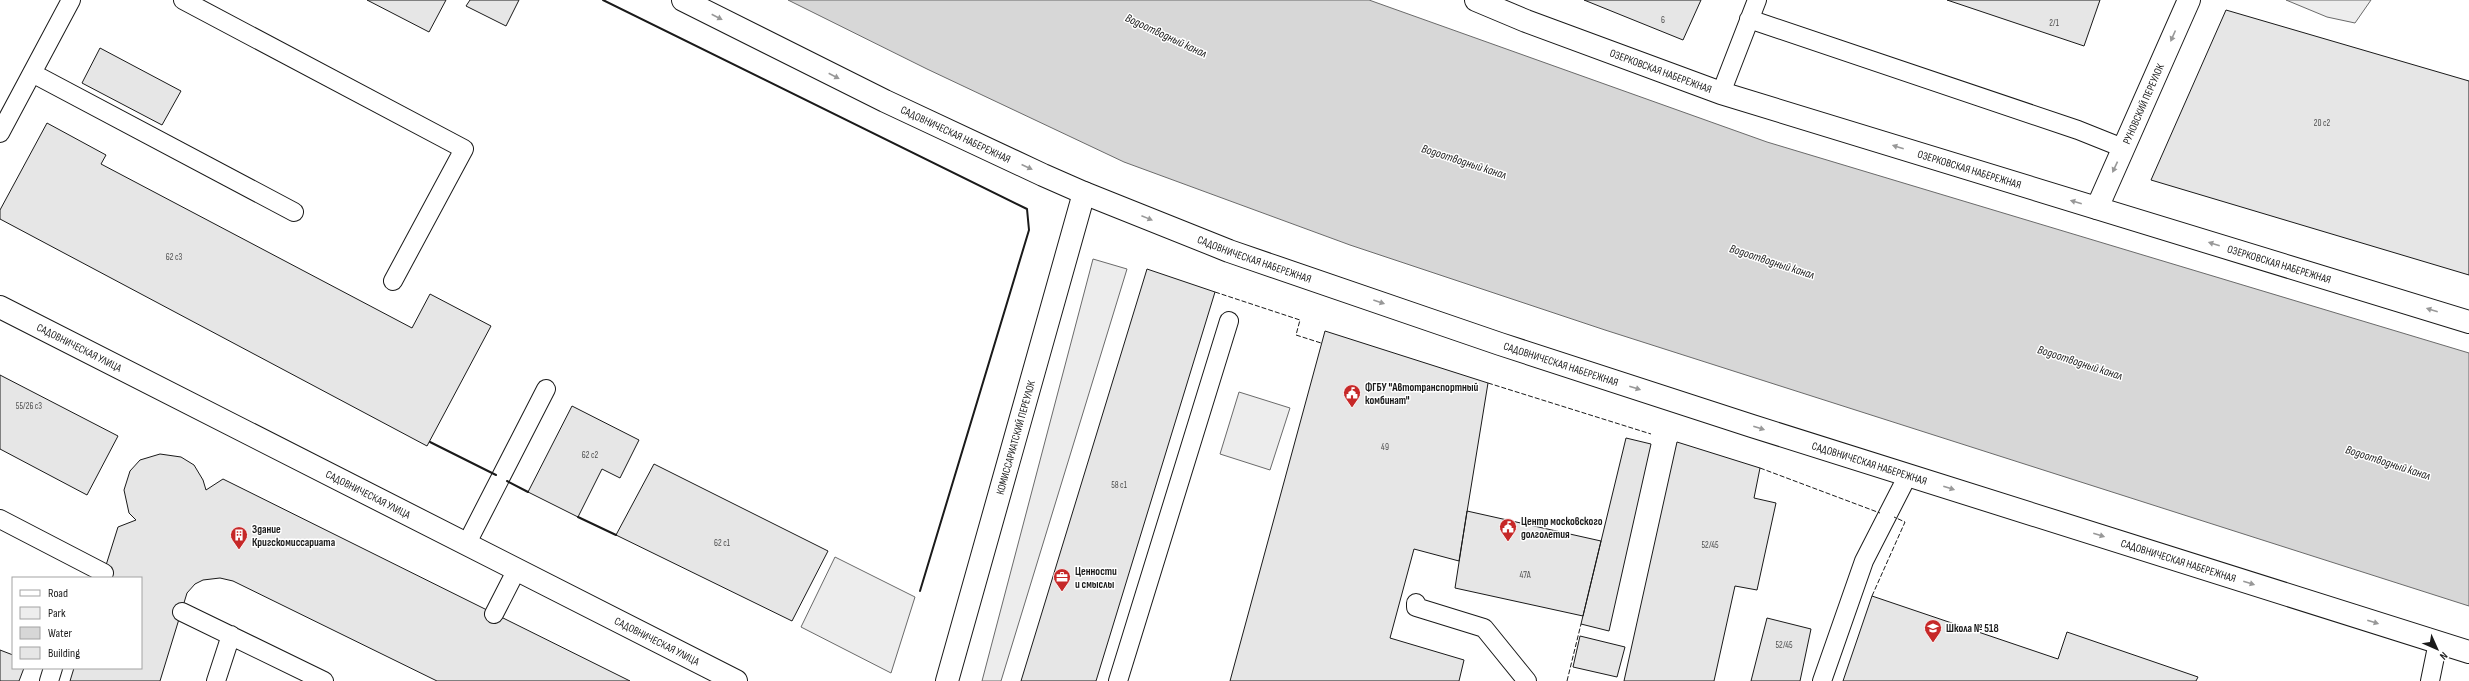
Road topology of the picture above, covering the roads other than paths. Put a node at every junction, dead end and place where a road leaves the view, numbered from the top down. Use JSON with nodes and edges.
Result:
{"nodes":[{"id":1,"x":71,"y":0,"type":"edge"},
{"id":2,"x":183,"y":0,"type":"edge"},
{"id":3,"x":683,"y":0,"type":"edge"},
{"id":4,"x":1476,"y":0,"type":"edge"},
{"id":5,"x":1757,"y":0,"type":"edge"},
{"id":6,"x":2189,"y":0,"type":"edge"},
{"id":7,"x":1749,"y":19,"type":"junction"},
{"id":8,"x":32,"y":73,"type":"junction"},
{"id":9,"x":1721,"y":93,"type":"junction"},
{"id":10,"x":0,"y":133,"type":"edge"},
{"id":11,"x":2123,"y":148,"type":"junction"},
{"id":12,"x":1084,"y":193,"type":"junction"},
{"id":13,"x":2097,"y":208,"type":"junction"},
{"id":14,"x":294,"y":212,"type":"dead end"},
{"id":15,"x":393,"y":281,"type":"dead end"},
{"id":16,"x":0,"y":307,"type":"edge"},
{"id":17,"x":1229,"y":321,"type":"dead end"},
{"id":18,"x":2469,"y":322,"type":"edge"},
{"id":19,"x":546,"y":389,"type":"dead end"},
{"id":20,"x":1908,"y":475,"type":"junction"},
{"id":21,"x":0,"y":519,"type":"edge"},
{"id":22,"x":466,"y":545,"type":"junction"},
{"id":23,"x":83,"y":571,"type":"edge"},
{"id":24,"x":516,"y":571,"type":"junction"},
{"id":25,"x":104,"y":573,"type":"dead end"},
{"id":26,"x":1416,"y":603,"type":"dead end"},
{"id":27,"x":182,"y":612,"type":"dead end"},
{"id":28,"x":494,"y":614,"type":"dead end"},
{"id":29,"x":230,"y":635,"type":"junction"},
{"id":30,"x":2438,"y":642,"type":"junction"},
{"id":31,"x":2469,"y":652,"type":"edge"},
{"id":32,"x":53,"y":669,"type":"edge"},
{"id":33,"x":49,"y":681,"type":"edge"},
{"id":34,"x":216,"y":681,"type":"edge"},
{"id":35,"x":324,"y":681,"type":"edge"},
{"id":36,"x":736,"y":681,"type":"edge"},
{"id":37,"x":947,"y":681,"type":"edge"},
{"id":38,"x":1118,"y":681,"type":"edge"},
{"id":39,"x":1527,"y":681,"type":"edge"},
{"id":40,"x":1822,"y":681,"type":"edge"},
{"id":41,"x":2430,"y":681,"type":"edge"}],
"edges":[{"from":1,"to":8,"type":"lane"},
{"from":2,"to":15,"type":"lane"},
{"from":3,"to":12,"type":"street","name":"САДОВНИЧЕСКАЯ НАБЕРЕЖНАЯ","one_way":true},
{"from":4,"to":9,"type":"street","name":"ОЗЕРКОВСКАЯ НАБЕРЕЖНАЯ"},
{"from":5,"to":7,"type":"lane"},
{"from":6,"to":11,"type":"street","name":"РУНОВСКИЙ ПЕРЕУЛОК","one_way":true},
{"from":7,"to":9,"type":"lane"},
{"from":7,"to":11,"type":"lane"},
{"from":8,"to":10,"type":"lane"},
{"from":8,"to":14,"type":"lane"},
{"from":13,"to":9,"type":"street","name":"ОЗЕРКОВСКАЯ НАБЕРЕЖНАЯ","one_way":true},
{"from":11,"to":13,"type":"street","name":"РУНОВСКИЙ ПЕРЕУЛОК","one_way":true},
{"from":12,"to":20,"type":"street","name":"САДОВНИЧЕСКАЯ НАБЕРЕЖНАЯ","one_way":true},
{"from":12,"to":37,"type":"street","name":"КОМИССАРИАТСКИЙ ПЕРЕУЛОК"},
{"from":18,"to":13,"type":"street","name":"ОЗЕРКОВСКАЯ НАБЕРЕЖНАЯ","one_way":true},
{"from":16,"to":22,"type":"street","name":"САДОВНИЧЕСКАЯ УЛИЦА"},
{"from":17,"to":38,"type":"lane"},
{"from":19,"to":22,"type":"lane"},
{"from":20,"to":30,"type":"street","name":"САДОВНИЧЕСКАЯ НАБЕРЕЖНАЯ","one_way":true},
{"from":20,"to":40,"type":"lane"},
{"from":21,"to":23,"type":"lane"},
{"from":22,"to":24,"type":"street","name":"САДОВНИЧЕСКАЯ УЛИЦА"},
{"from":23,"to":25,"type":"lane"},
{"from":24,"to":28,"type":"lane"},
{"from":24,"to":36,"type":"street","name":"САДОВНИЧЕСКАЯ УЛИЦА"},
{"from":26,"to":39,"type":"lane"},
{"from":27,"to":29,"type":"lane"},
{"from":29,"to":34,"type":"lane"},
{"from":29,"to":35,"type":"lane"},
{"from":30,"to":31,"type":"street","name":"САДОВНИЧЕСКАЯ НАБЕРЕЖНАЯ"},
{"from":30,"to":41,"type":"lane"},
{"from":32,"to":33,"type":"lane"}]}
